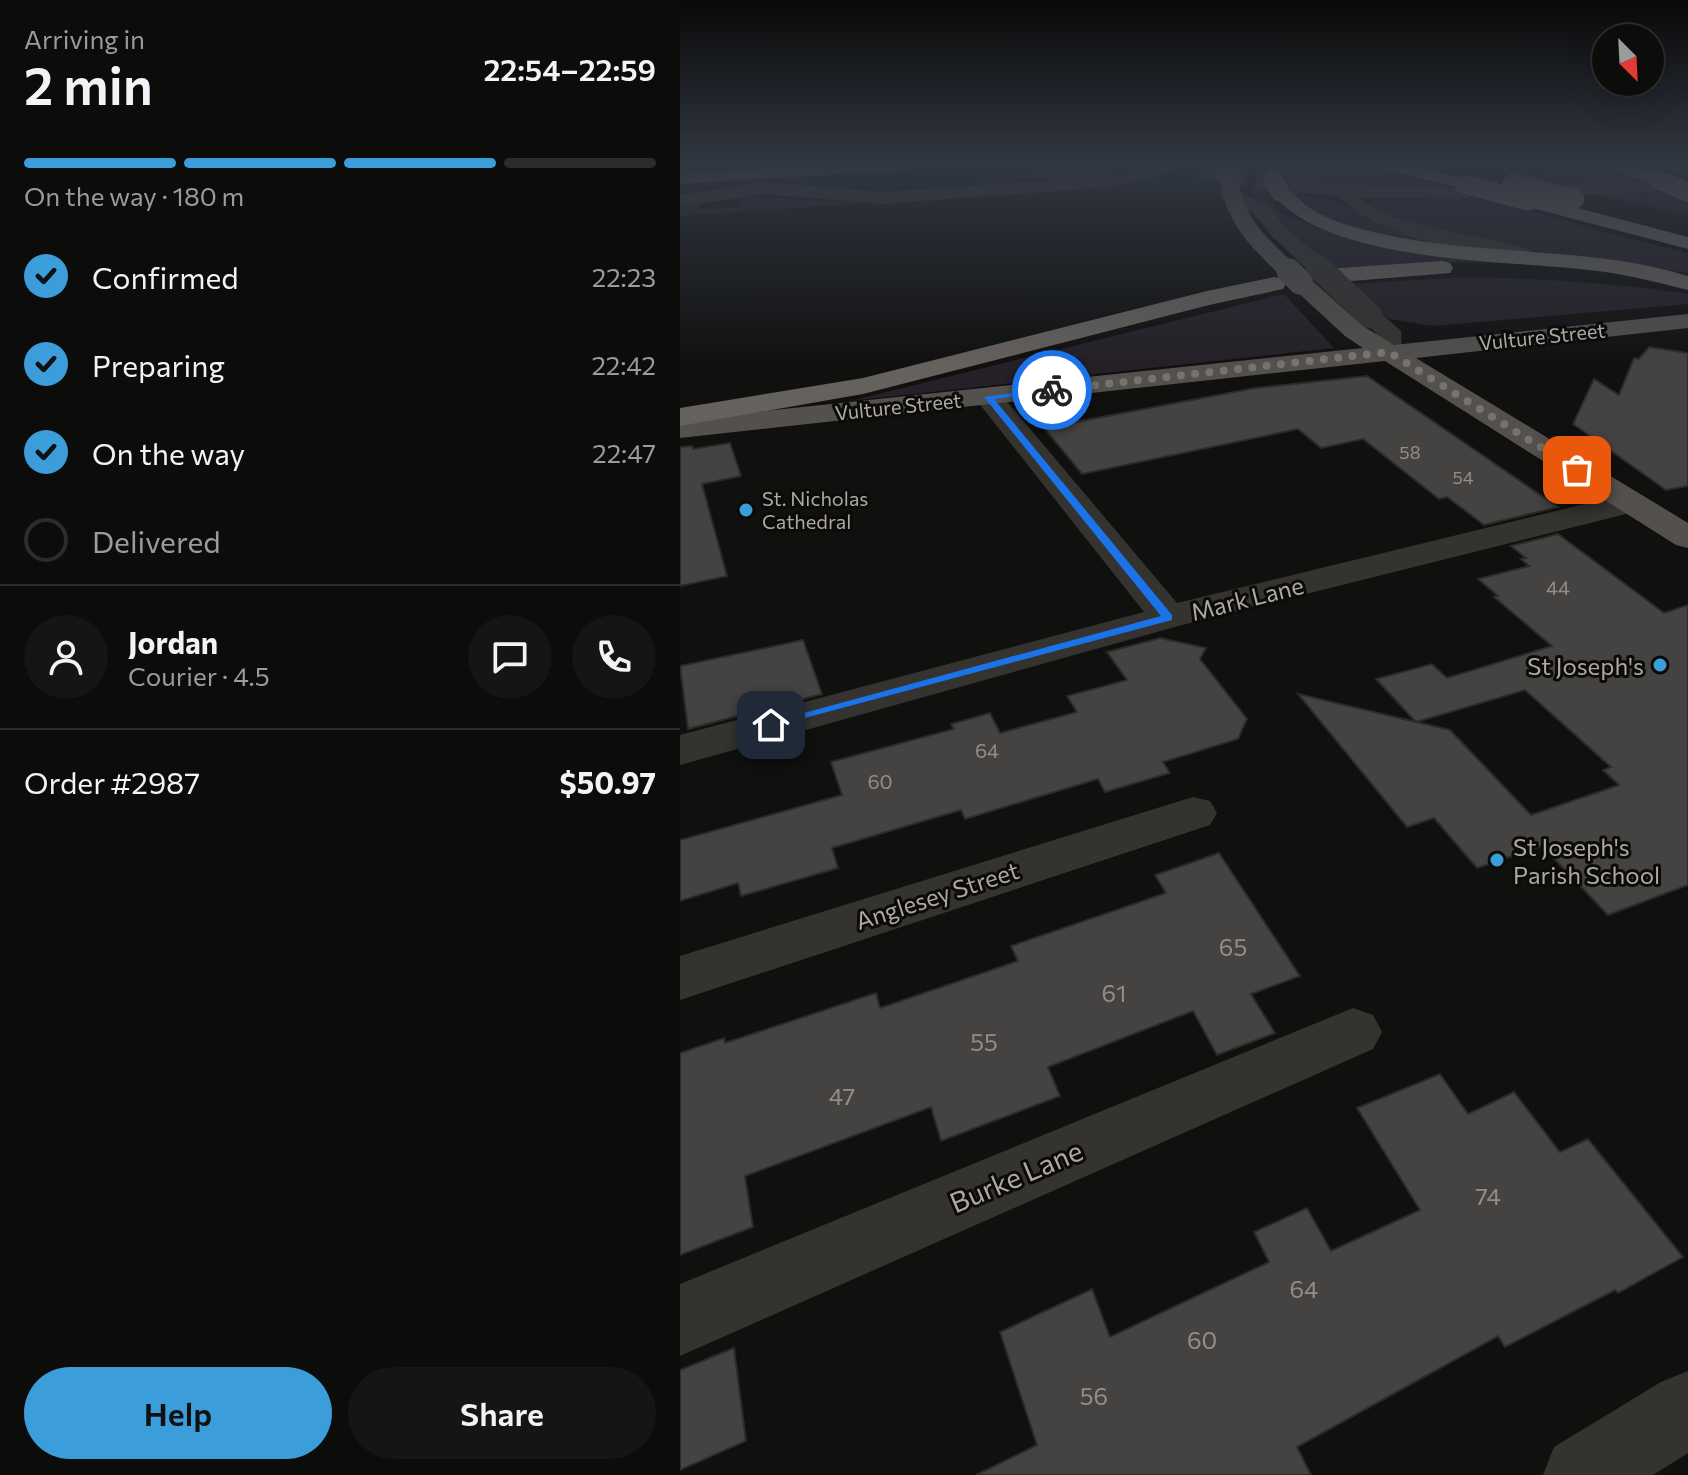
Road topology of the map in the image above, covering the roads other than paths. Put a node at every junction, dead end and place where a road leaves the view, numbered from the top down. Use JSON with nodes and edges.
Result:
{"nodes":[{"id":1,"x":1246,"y":230,"type":"edge"},
{"id":2,"x":1277,"y":230,"type":"tunnel mouth"},
{"id":3,"x":1346,"y":230,"type":"edge"},
{"id":4,"x":1414,"y":230,"type":"edge"},
{"id":5,"x":1638,"y":230,"type":"edge"},
{"id":6,"x":1688,"y":243,"type":"edge"},
{"id":7,"x":1531,"y":258,"type":"junction"},
{"id":8,"x":1329,"y":271,"type":"junction"},
{"id":9,"x":1282,"y":278,"type":"junction"},
{"id":10,"x":1688,"y":284,"type":"edge"},
{"id":11,"x":1688,"y":321,"type":"edge"},
{"id":12,"x":1389,"y":352,"type":"junction"},
{"id":13,"x":988,"y":397,"type":"junction"},
{"id":14,"x":680,"y":417,"type":"edge"},
{"id":15,"x":680,"y":429,"type":"edge"},
{"id":16,"x":1630,"y":503,"type":"junction"},
{"id":17,"x":1688,"y":538,"type":"edge"},
{"id":18,"x":1168,"y":617,"type":"junction"},
{"id":19,"x":680,"y":750,"type":"edge"},
{"id":20,"x":1193,"y":813,"type":"dead end"},
{"id":21,"x":680,"y":978,"type":"edge"},
{"id":22,"x":1353,"y":1032,"type":"dead end"},
{"id":23,"x":680,"y":1320,"type":"edge"},
{"id":24,"x":1688,"y":1409,"type":"edge"},
{"id":25,"x":1582,"y":1475,"type":"edge"}],
"edges":[{"from":1,"to":9,"type":"main road"},
{"from":2,"to":8,"type":"street"},
{"from":3,"to":7,"type":"highway"},
{"from":4,"to":7,"type":"street"},
{"from":5,"to":6,"type":"highway","bridge":true},
{"from":7,"to":10,"type":"highway"},
{"from":8,"to":10,"type":"highway"},
{"from":8,"to":12,"type":"street","bridge":true},
{"from":9,"to":12,"type":"main road","bridge":true},
{"from":9,"to":14,"type":"highway"},
{"from":11,"to":12,"type":"main road","name":"Vulture Street"},
{"from":12,"to":13,"type":"main road","name":"Vulture Street"},
{"from":12,"to":16,"type":"main road"},
{"from":13,"to":15,"type":"main road","name":"Vulture Street"},
{"from":13,"to":18,"type":"street"},
{"from":16,"to":17,"type":"main road"},
{"from":16,"to":18,"type":"street","name":"Mark Lane"},
{"from":18,"to":19,"type":"street","name":"Mark Lane"},
{"from":20,"to":21,"type":"street","name":"Anglesey Street"},
{"from":22,"to":23,"type":"street","name":"Burke Lane"},
{"from":24,"to":25,"type":"street"}]}
